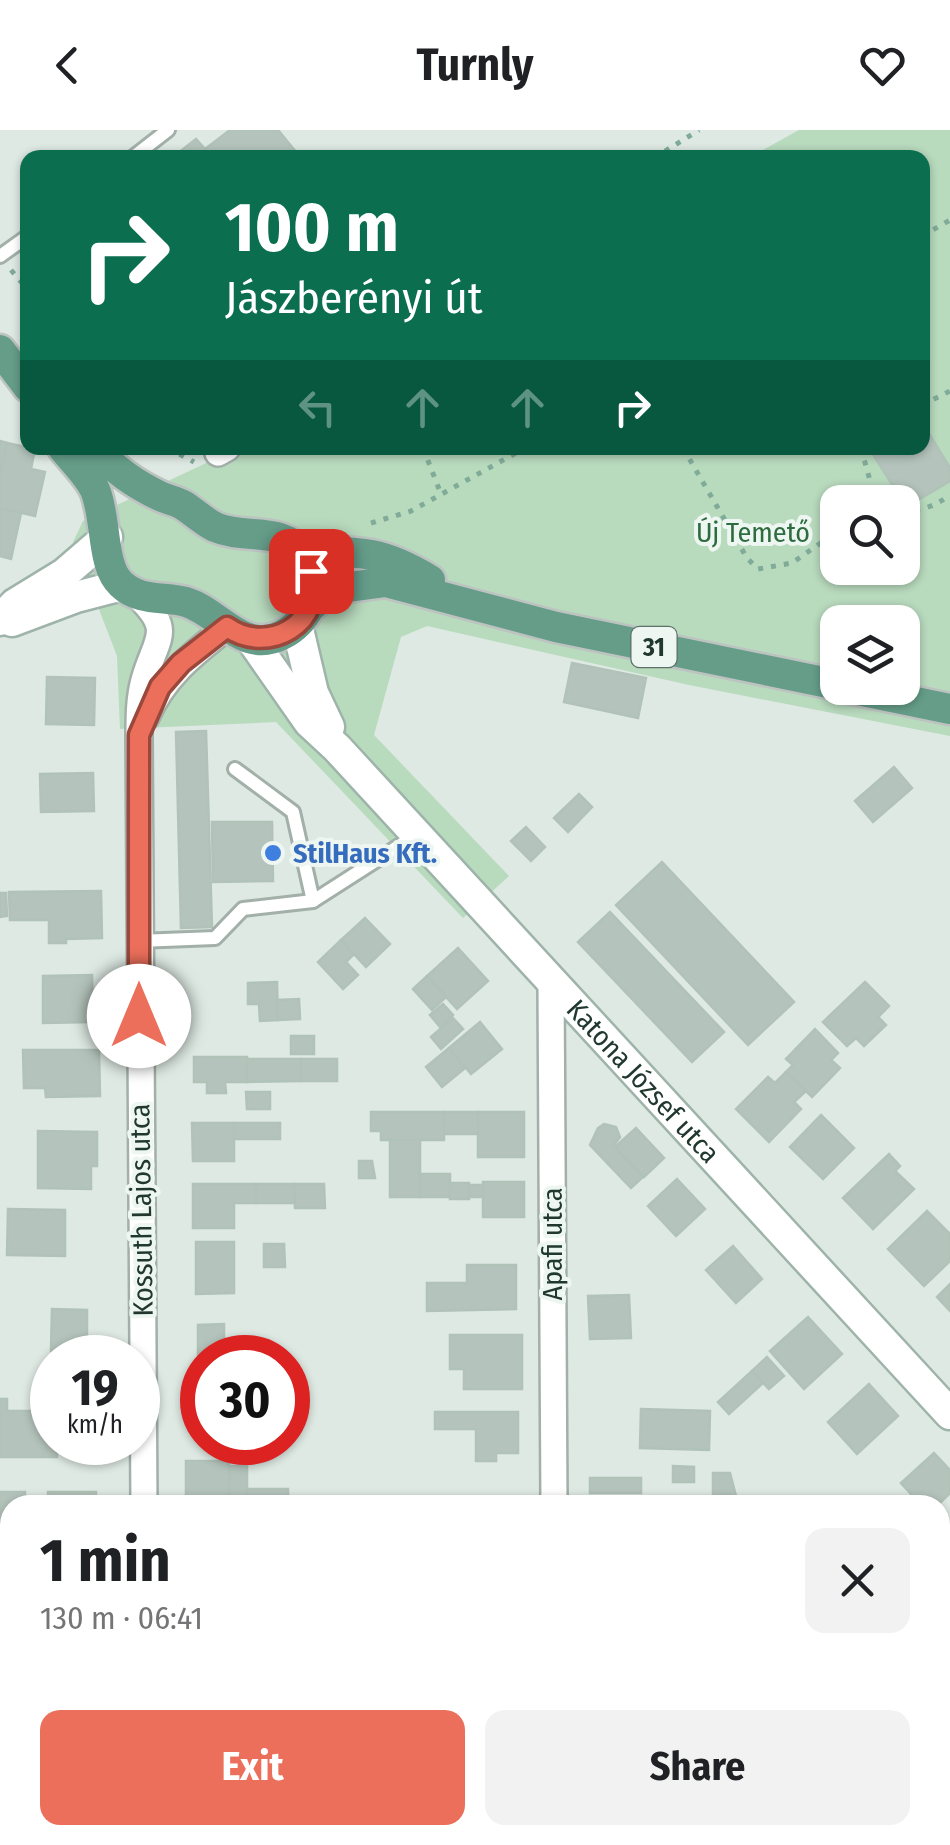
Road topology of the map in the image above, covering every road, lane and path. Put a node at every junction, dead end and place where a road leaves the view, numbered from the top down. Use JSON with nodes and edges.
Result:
{"nodes":[{"id":1,"x":168,"y":130,"type":"edge"},
{"id":2,"x":699,"y":130,"type":"edge"},
{"id":3,"x":142,"y":150,"type":"edge"},
{"id":4,"x":667,"y":150,"type":"edge"},
{"id":5,"x":0,"y":350,"type":"edge"},
{"id":6,"x":20,"y":376,"type":"edge"},
{"id":7,"x":69,"y":455,"type":"edge"},
{"id":8,"x":102,"y":455,"type":"edge"},
{"id":9,"x":425,"y":455,"type":"edge"},
{"id":10,"x":512,"y":455,"type":"edge"},
{"id":11,"x":687,"y":455,"type":"edge"},
{"id":12,"x":863,"y":455,"type":"edge"},
{"id":13,"x":871,"y":485,"type":"edge"},
{"id":14,"x":441,"y":494,"type":"junction"},
{"id":15,"x":950,"y":495,"type":"edge"},
{"id":16,"x":164,"y":498,"type":"junction"},
{"id":17,"x":920,"y":508,"type":"edge"},
{"id":18,"x":371,"y":523,"type":"dead end"},
{"id":19,"x":107,"y":538,"type":"junction"},
{"id":20,"x":820,"y":543,"type":"edge"},
{"id":21,"x":298,"y":550,"type":"junction"},
{"id":22,"x":129,"y":590,"type":"junction"},
{"id":23,"x":472,"y":604,"type":"junction"},
{"id":24,"x":303,"y":617,"type":"junction"},
{"id":25,"x":0,"y":622,"type":"edge"},
{"id":26,"x":239,"y":633,"type":"junction"},
{"id":27,"x":820,"y":681,"type":"edge"},
{"id":28,"x":920,"y":702,"type":"edge"},
{"id":29,"x":950,"y":708,"type":"edge"},
{"id":30,"x":139,"y":735,"type":"junction"},
{"id":31,"x":337,"y":748,"type":"junction"},
{"id":32,"x":235,"y":768,"type":"dead end"},
{"id":33,"x":413,"y":831,"type":"junction"},
{"id":34,"x":312,"y":901,"type":"junction"},
{"id":35,"x":138,"y":941,"type":"junction"},
{"id":36,"x":551,"y":983,"type":"junction"},
{"id":37,"x":950,"y":1414,"type":"edge"},
{"id":38,"x":144,"y":1495,"type":"edge"},
{"id":39,"x":554,"y":1495,"type":"edge"}],
"edges":[{"from":1,"to":3,"type":"lane"},
{"from":2,"to":4,"type":"path"},
{"from":5,"to":6,"type":"main road"},
{"from":7,"to":19,"type":"main road"},
{"from":8,"to":16,"type":"main road","number":"31"},
{"from":9,"to":14,"type":"path"},
{"from":10,"to":14,"type":"path"},
{"from":11,"to":20,"type":"path"},
{"from":12,"to":13,"type":"path"},
{"from":14,"to":18,"type":"path"},
{"from":15,"to":17,"type":"path"},
{"from":16,"to":19,"type":"main road"},
{"from":16,"to":21,"type":"main road","number":"31"},
{"from":19,"to":22,"type":"main road"},
{"from":19,"to":25,"type":"main road"},
{"from":21,"to":23,"type":"main road","number":"31"},
{"from":21,"to":24,"type":"main road"},
{"from":22,"to":25,"type":"main road"},
{"from":22,"to":26,"type":"main road"},
{"from":22,"to":30,"type":"street","name":"Kossuth Lajos utca"},
{"from":23,"to":24,"type":"main road","number":"31"},
{"from":23,"to":27,"type":"main road","number":"31"},
{"from":24,"to":26,"type":"main road","number":"31"},
{"from":24,"to":31,"type":"main road","name":"Katona József utca"},
{"from":26,"to":30,"type":"street","name":"Kossuth Lajos utca"},
{"from":26,"to":31,"type":"main road","name":"Katona József utca"},
{"from":28,"to":29,"type":"main road"},
{"from":30,"to":35,"type":"street","name":"Kossuth Lajos utca"},
{"from":31,"to":33,"type":"main road","name":"Katona József utca"},
{"from":32,"to":34,"type":"lane"},
{"from":33,"to":34,"type":"lane"},
{"from":33,"to":36,"type":"main road","name":"Katona József utca"},
{"from":34,"to":35,"type":"lane"},
{"from":35,"to":38,"type":"street","name":"Kossuth Lajos utca"},
{"from":36,"to":37,"type":"main road","name":"Katona József utca"},
{"from":36,"to":39,"type":"street","name":"Apafi utca"}]}
